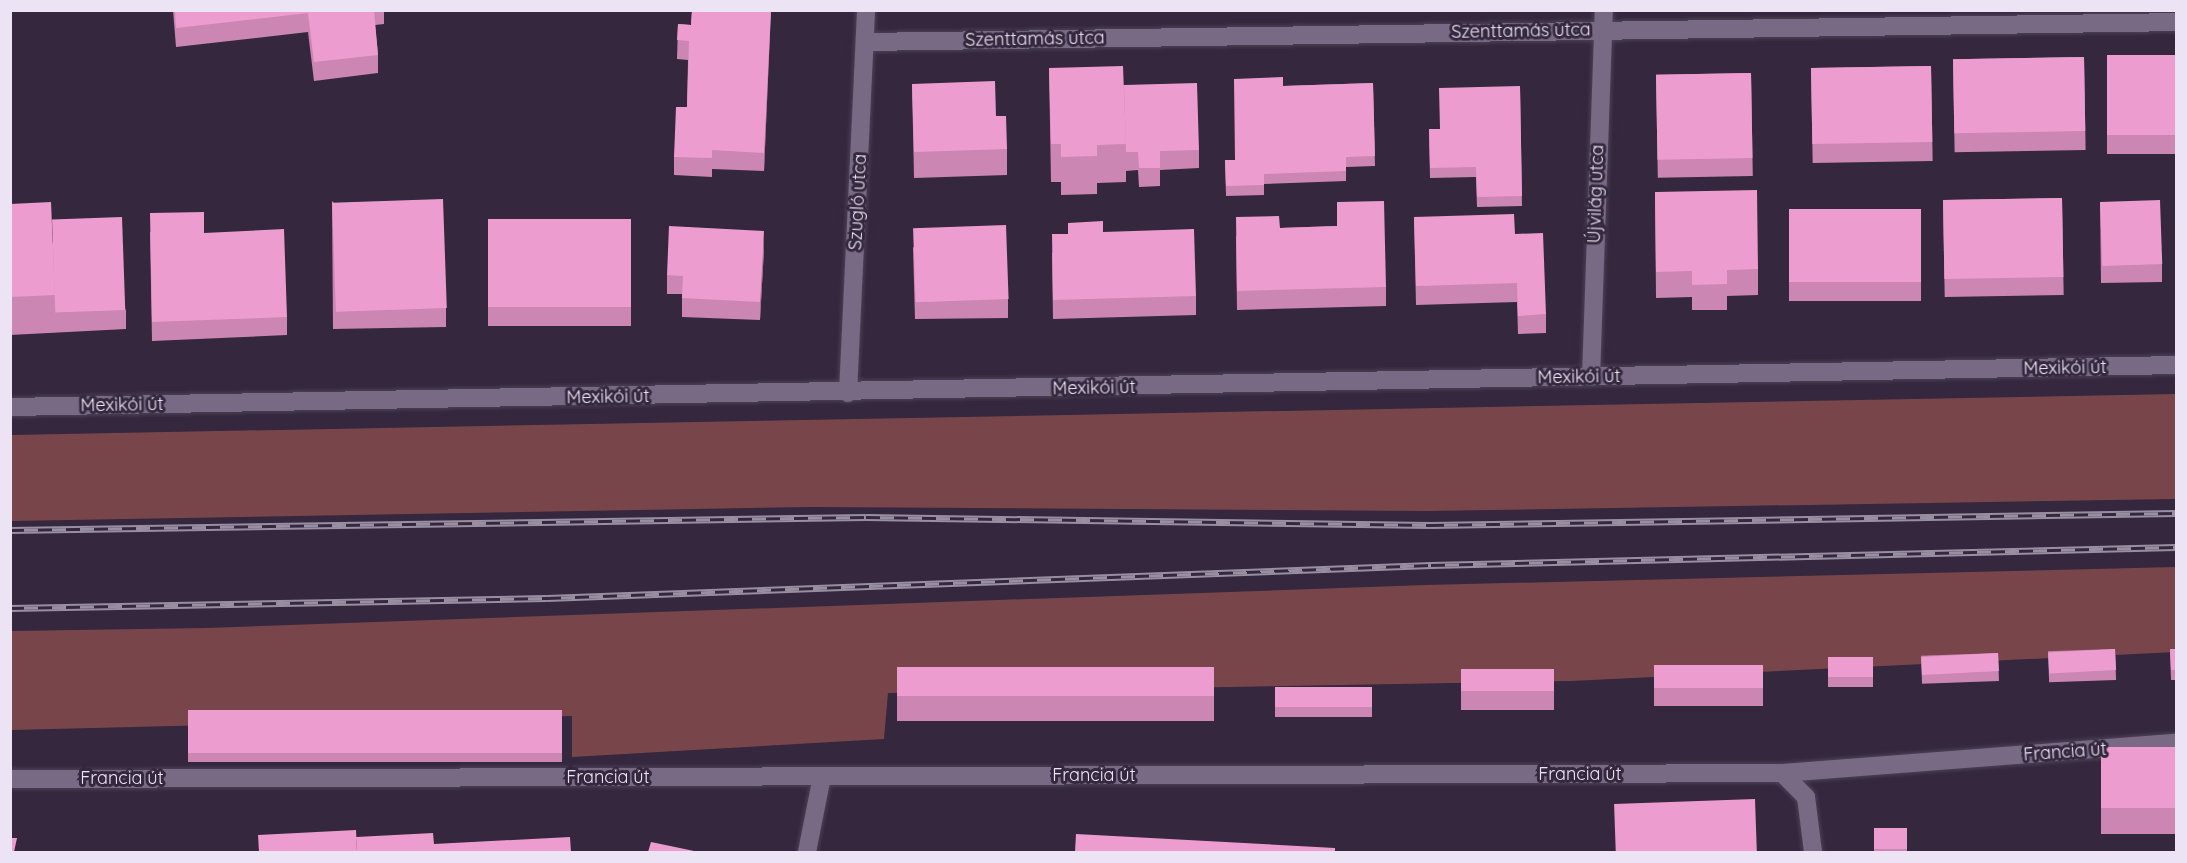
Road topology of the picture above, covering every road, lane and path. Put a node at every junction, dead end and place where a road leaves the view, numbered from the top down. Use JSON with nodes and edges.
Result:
{"nodes":[{"id":1,"x":866,"y":10,"type":"edge"},
{"id":2,"x":1604,"y":10,"type":"edge"},
{"id":3,"x":2176,"y":22,"type":"edge"},
{"id":4,"x":1603,"y":29,"type":"junction"},
{"id":5,"x":865,"y":42,"type":"junction"},
{"id":6,"x":2176,"y":365,"type":"edge"},
{"id":7,"x":1591,"y":377,"type":"junction"},
{"id":8,"x":849,"y":393,"type":"junction"},
{"id":9,"x":10,"y":407,"type":"edge"},
{"id":10,"x":2176,"y":743,"type":"edge"},
{"id":11,"x":1782,"y":773,"type":"junction"},
{"id":12,"x":822,"y":776,"type":"junction"},
{"id":13,"x":10,"y":779,"type":"edge"},
{"id":14,"x":807,"y":852,"type":"edge"},
{"id":15,"x":1813,"y":852,"type":"edge"}],
"edges":[{"from":1,"to":5,"type":"street","name":"Szugló utca"},
{"from":2,"to":4,"type":"street","name":"Újvilág utca"},
{"from":3,"to":4,"type":"street","name":"Szenttamás utca"},
{"from":4,"to":5,"type":"street","name":"Szenttamás utca"},
{"from":4,"to":7,"type":"street","name":"Újvilág utca"},
{"from":5,"to":8,"type":"street","name":"Szugló utca"},
{"from":6,"to":7,"type":"street","name":"Mexikói út"},
{"from":7,"to":8,"type":"street","name":"Mexikói út"},
{"from":8,"to":9,"type":"street","name":"Mexikói út"},
{"from":10,"to":11,"type":"street","name":"Francia út"},
{"from":11,"to":12,"type":"street","name":"Francia út"},
{"from":11,"to":15,"type":"street"},
{"from":12,"to":13,"type":"street","name":"Francia út"},
{"from":12,"to":14,"type":"street"}]}
